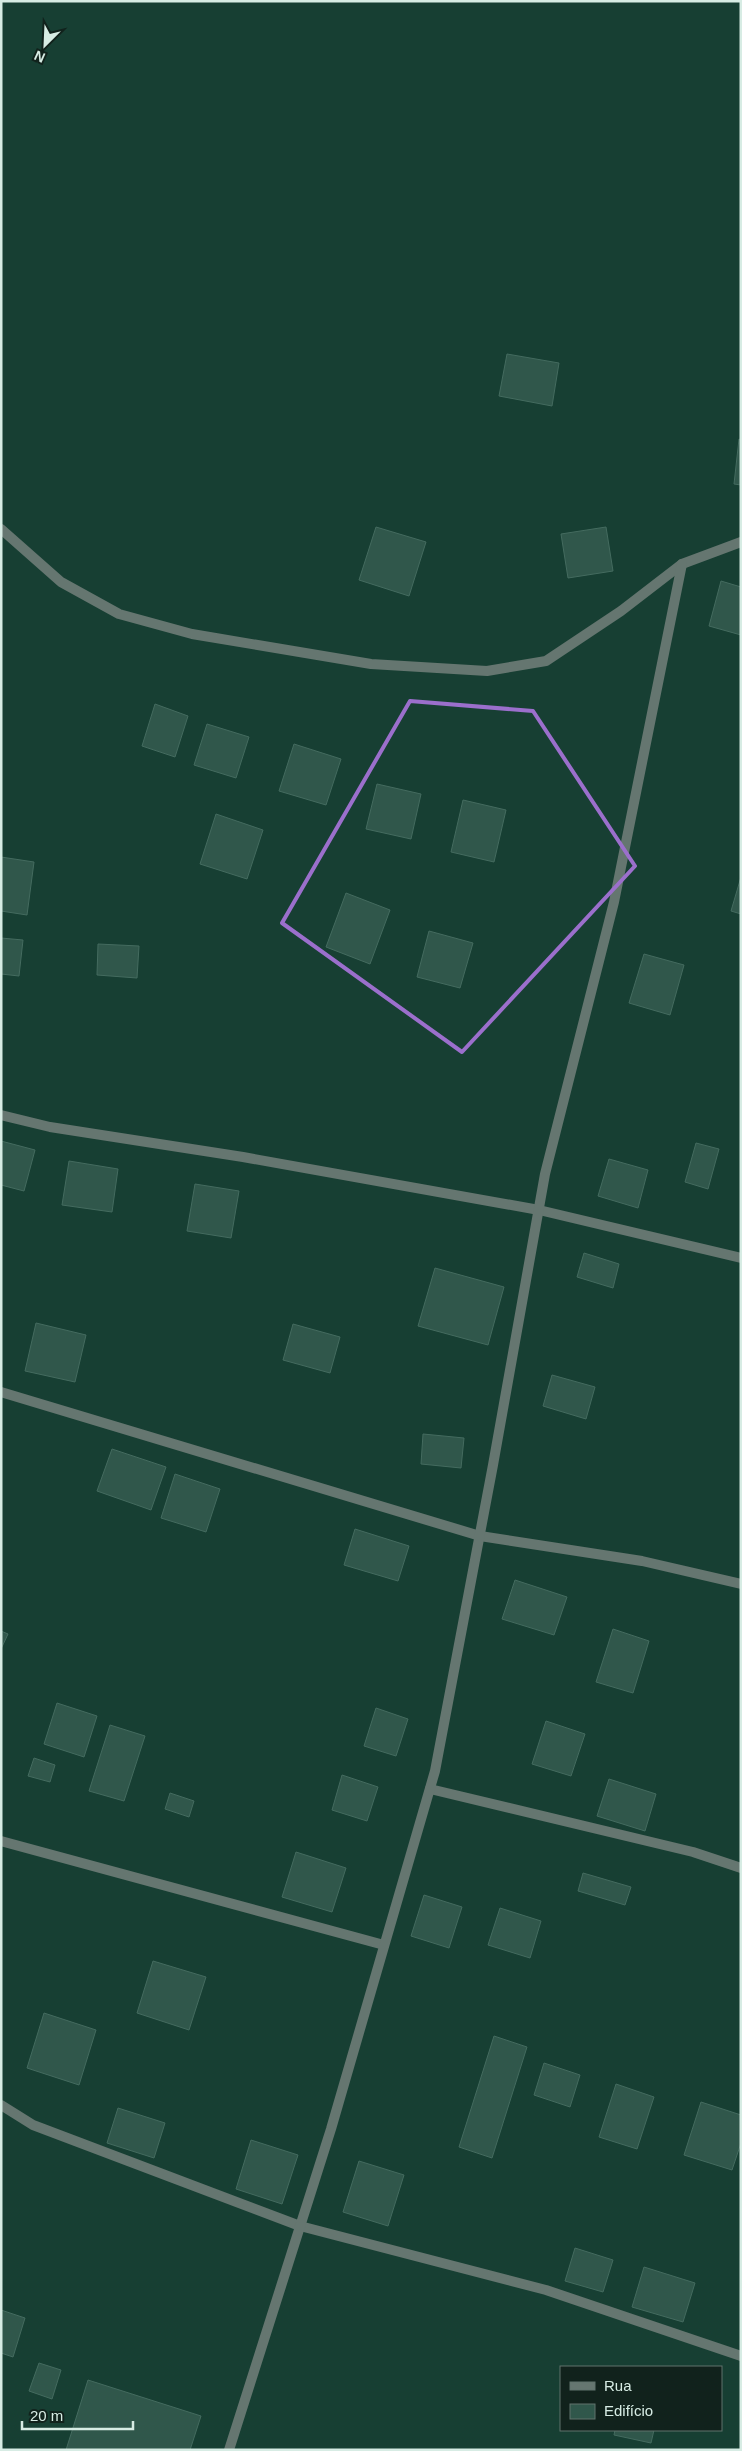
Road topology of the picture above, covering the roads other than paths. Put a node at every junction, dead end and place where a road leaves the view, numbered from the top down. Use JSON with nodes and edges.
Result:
{"nodes":[{"id":1,"x":1,"y":528,"type":"edge"},
{"id":2,"x":741,"y":542,"type":"edge"},
{"id":3,"x":682,"y":564,"type":"junction"},
{"id":4,"x":1,"y":1115,"type":"edge"},
{"id":5,"x":539,"y":1210,"type":"junction"},
{"id":6,"x":741,"y":1258,"type":"edge"},
{"id":7,"x":1,"y":1392,"type":"edge"},
{"id":8,"x":480,"y":1536,"type":"junction"},
{"id":9,"x":741,"y":1584,"type":"edge"},
{"id":10,"x":430,"y":1789,"type":"junction"},
{"id":11,"x":1,"y":1841,"type":"edge"},
{"id":12,"x":741,"y":1868,"type":"edge"},
{"id":13,"x":384,"y":1945,"type":"junction"},
{"id":14,"x":1,"y":2105,"type":"edge"},
{"id":15,"x":300,"y":2226,"type":"junction"},
{"id":16,"x":741,"y":2356,"type":"edge"},
{"id":17,"x":228,"y":2450,"type":"edge"}],
"edges":[{"from":1,"to":3,"type":"street"},
{"from":2,"to":3,"type":"street"},
{"from":3,"to":5,"type":"street"},
{"from":4,"to":5,"type":"street"},
{"from":5,"to":6,"type":"street"},
{"from":5,"to":8,"type":"street"},
{"from":7,"to":8,"type":"street"},
{"from":8,"to":9,"type":"street"},
{"from":8,"to":10,"type":"street"},
{"from":10,"to":12,"type":"street"},
{"from":10,"to":13,"type":"street"},
{"from":11,"to":13,"type":"street"},
{"from":13,"to":15,"type":"street"},
{"from":14,"to":15,"type":"street"},
{"from":15,"to":16,"type":"street"},
{"from":15,"to":17,"type":"street"}]}
